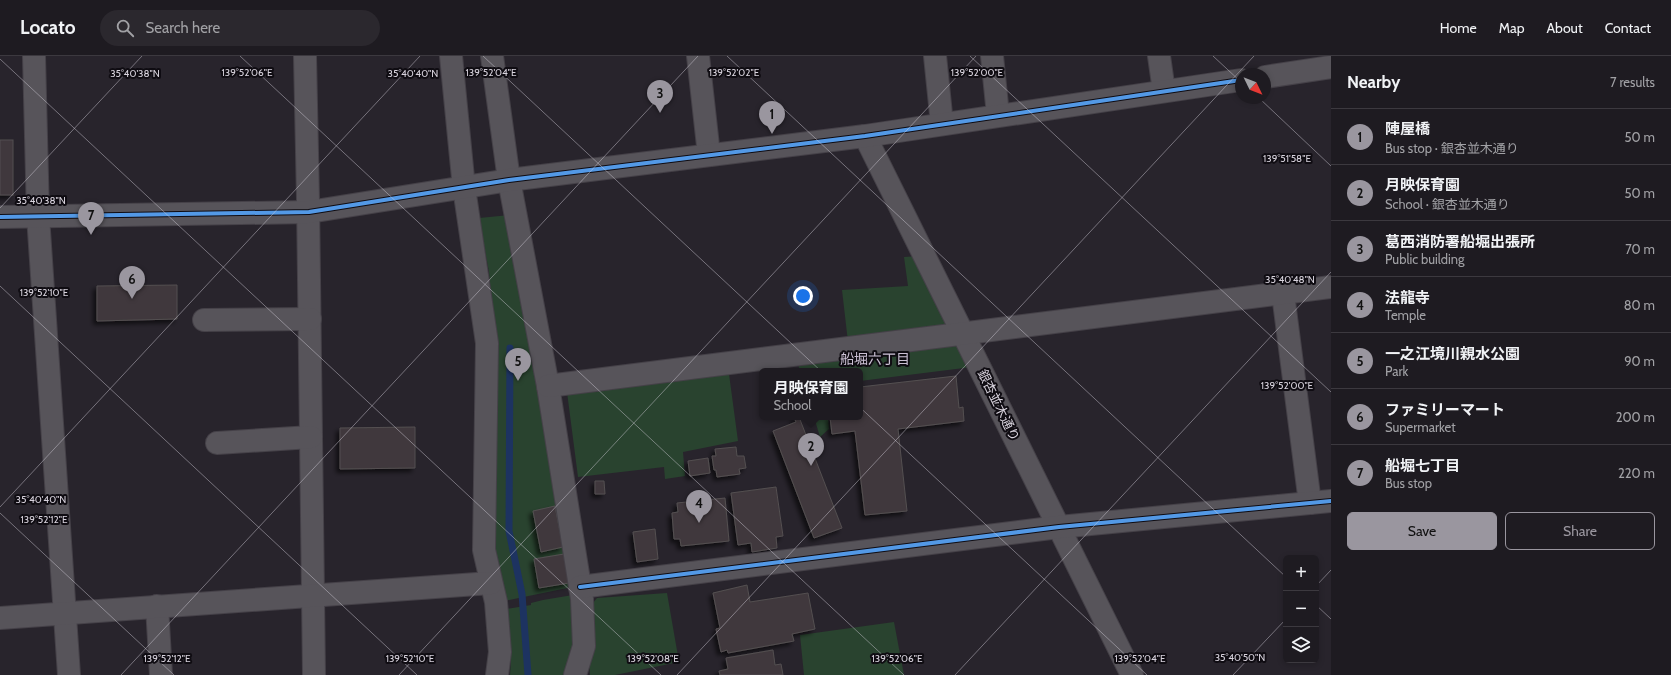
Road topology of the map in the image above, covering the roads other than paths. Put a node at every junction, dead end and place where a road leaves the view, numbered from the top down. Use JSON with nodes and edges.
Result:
{"nodes":[{"id":1,"x":34,"y":56,"type":"edge"},
{"id":2,"x":305,"y":56,"type":"edge"},
{"id":3,"x":451,"y":56,"type":"edge"},
{"id":4,"x":492,"y":56,"type":"edge"},
{"id":5,"x":698,"y":56,"type":"edge"},
{"id":6,"x":935,"y":56,"type":"edge"},
{"id":7,"x":992,"y":56,"type":"edge"},
{"id":8,"x":1159,"y":56,"type":"edge"},
{"id":9,"x":1303,"y":64,"type":"edge"},
{"id":10,"x":1331,"y":67,"type":"edge"},
{"id":11,"x":1271,"y":75,"type":"edge"},
{"id":12,"x":1235,"y":81,"type":"edge"},
{"id":13,"x":1164,"y":91,"type":"junction"},
{"id":14,"x":998,"y":115,"type":"junction"},
{"id":15,"x":942,"y":124,"type":"junction"},
{"id":16,"x":865,"y":136,"type":"junction"},
{"id":17,"x":709,"y":155,"type":"junction"},
{"id":18,"x":509,"y":180,"type":"junction"},
{"id":19,"x":464,"y":188,"type":"junction"},
{"id":20,"x":308,"y":212,"type":"junction"},
{"id":21,"x":38,"y":216,"type":"junction"},
{"id":22,"x":0,"y":217,"type":"edge"},
{"id":23,"x":1331,"y":287,"type":"edge"},
{"id":24,"x":1283,"y":294,"type":"junction"},
{"id":25,"x":310,"y":319,"type":"junction"},
{"id":26,"x":204,"y":320,"type":"dead end"},
{"id":27,"x":963,"y":333,"type":"junction"},
{"id":28,"x":548,"y":386,"type":"junction"},
{"id":29,"x":311,"y":437,"type":"junction"},
{"id":30,"x":217,"y":443,"type":"dead end"},
{"id":31,"x":1321,"y":502,"type":"edge"},
{"id":32,"x":1059,"y":527,"type":"junction"},
{"id":33,"x":491,"y":583,"type":"junction"},
{"id":34,"x":580,"y":587,"type":"junction"},
{"id":35,"x":313,"y":595,"type":"junction"},
{"id":36,"x":157,"y":606,"type":"junction"},
{"id":37,"x":66,"y":612,"type":"junction"},
{"id":38,"x":0,"y":618,"type":"edge"},
{"id":39,"x":69,"y":675,"type":"edge"},
{"id":40,"x":161,"y":675,"type":"edge"},
{"id":41,"x":314,"y":675,"type":"edge"},
{"id":42,"x":497,"y":675,"type":"edge"},
{"id":43,"x":575,"y":675,"type":"edge"},
{"id":44,"x":1132,"y":675,"type":"edge"}],
"edges":[{"from":1,"to":21,"type":"street"},
{"from":2,"to":20,"type":"street"},
{"from":3,"to":19,"type":"street"},
{"from":4,"to":18,"type":"street"},
{"from":5,"to":17,"type":"street"},
{"from":6,"to":15,"type":"street"},
{"from":7,"to":14,"type":"street"},
{"from":8,"to":13,"type":"street"},
{"from":9,"to":10,"type":"street"},
{"from":9,"to":11,"type":"street"},
{"from":12,"to":13,"type":"street"},
{"from":13,"to":14,"type":"street"},
{"from":14,"to":15,"type":"street"},
{"from":15,"to":16,"type":"street"},
{"from":16,"to":17,"type":"street"},
{"from":16,"to":27,"type":"street","name":"銀杏並木通り"},
{"from":17,"to":18,"type":"street"},
{"from":18,"to":19,"type":"street"},
{"from":18,"to":28,"type":"street"},
{"from":19,"to":20,"type":"street"},
{"from":19,"to":33,"type":"street"},
{"from":20,"to":21,"type":"street"},
{"from":20,"to":25,"type":"street"},
{"from":21,"to":22,"type":"street"},
{"from":21,"to":37,"type":"street"},
{"from":23,"to":24,"type":"street"},
{"from":24,"to":27,"type":"street"},
{"from":24,"to":31,"type":"street"},
{"from":25,"to":26,"type":"street"},
{"from":25,"to":29,"type":"street"},
{"from":27,"to":28,"type":"street"},
{"from":27,"to":32,"type":"street","name":"銀杏並木通り"},
{"from":28,"to":34,"type":"street"},
{"from":29,"to":30,"type":"street"},
{"from":29,"to":35,"type":"street"},
{"from":31,"to":32,"type":"street"},
{"from":32,"to":34,"type":"street"},
{"from":32,"to":44,"type":"street","name":"銀杏並木通り"},
{"from":33,"to":35,"type":"street"},
{"from":33,"to":42,"type":"street"},
{"from":34,"to":43,"type":"street"},
{"from":35,"to":36,"type":"street"},
{"from":35,"to":41,"type":"street"},
{"from":36,"to":37,"type":"street"},
{"from":36,"to":40,"type":"street"},
{"from":37,"to":38,"type":"street"},
{"from":37,"to":39,"type":"street"}]}
